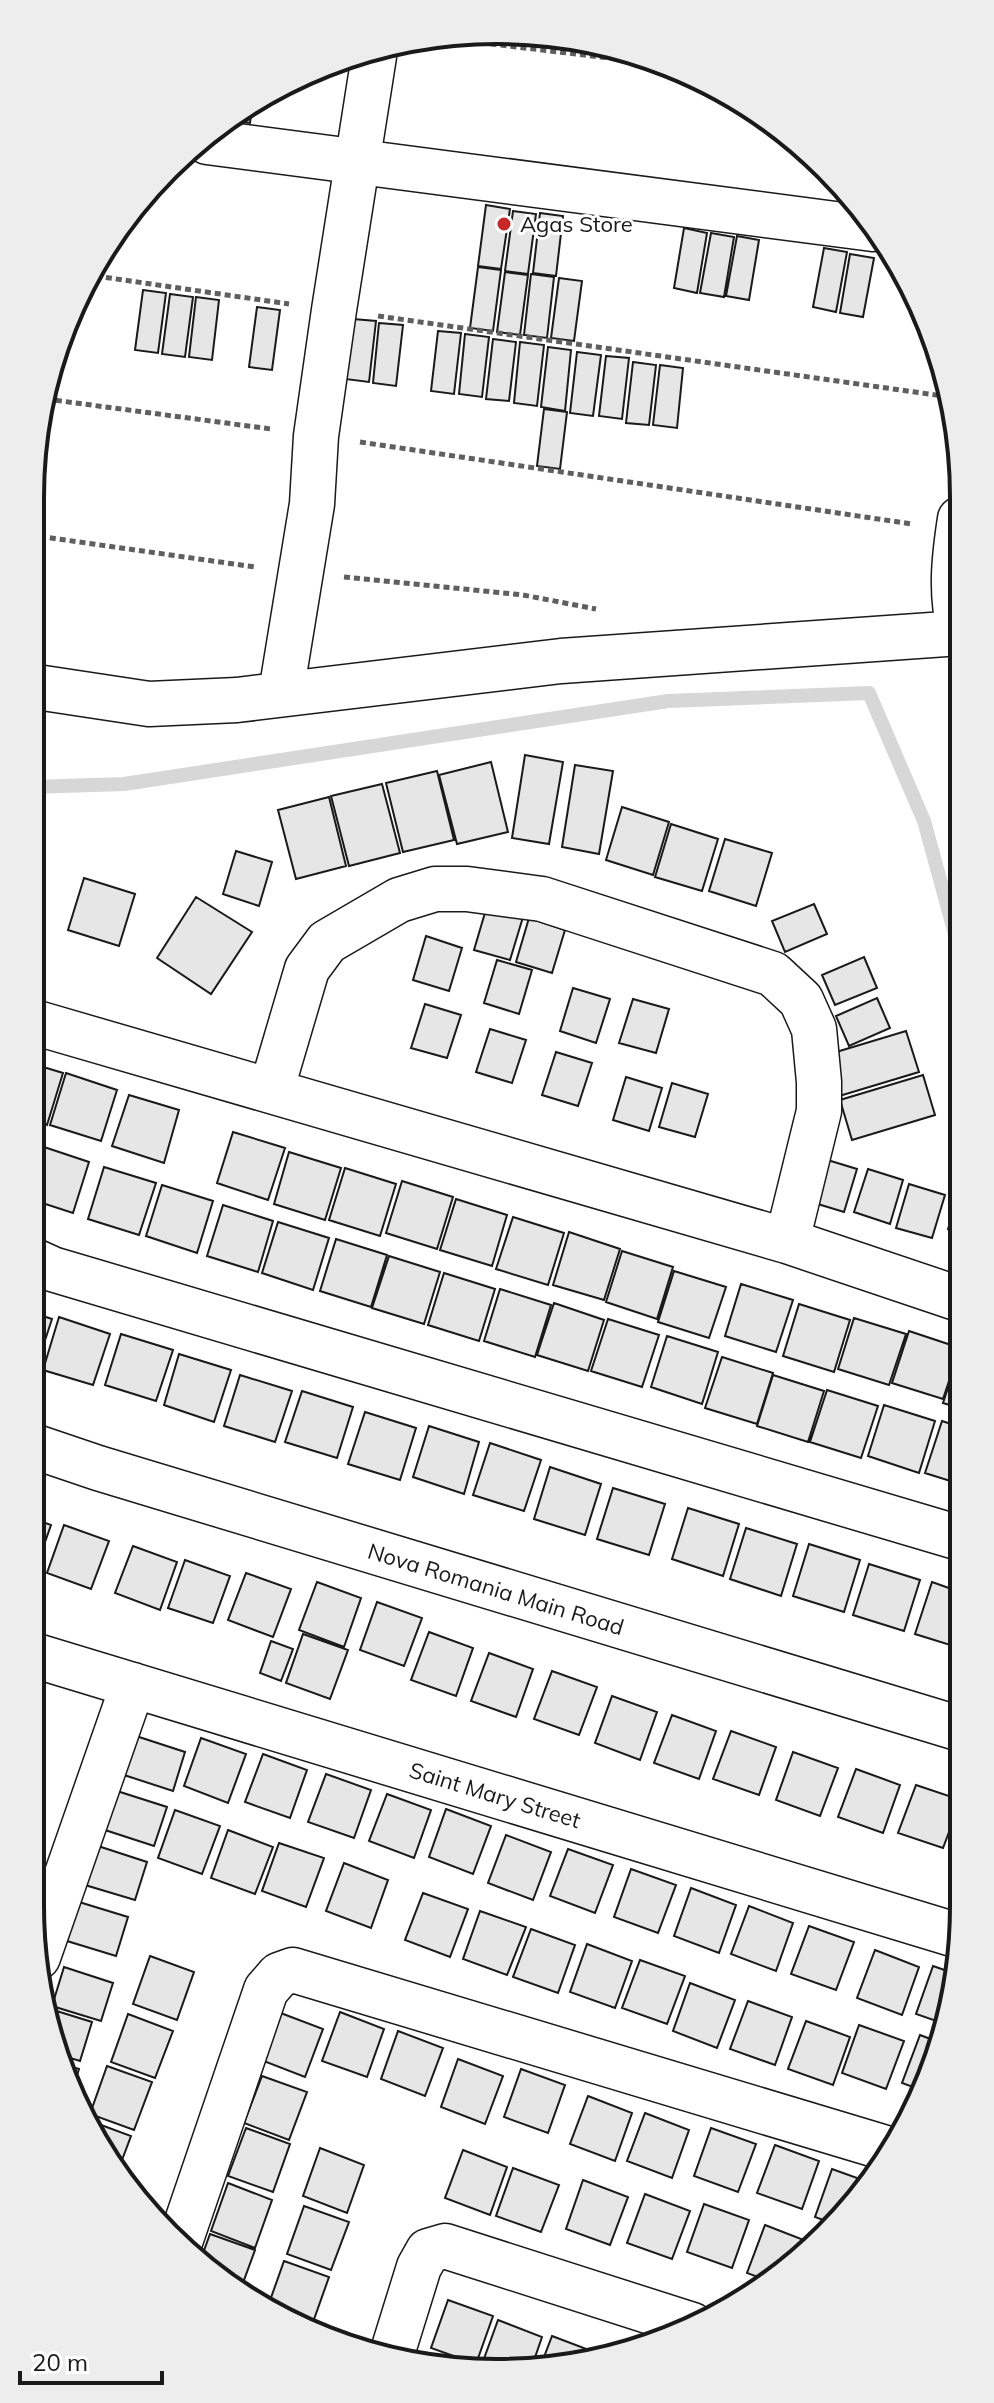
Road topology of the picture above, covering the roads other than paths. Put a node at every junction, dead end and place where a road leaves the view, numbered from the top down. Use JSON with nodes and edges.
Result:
{"nodes":[{"id":1,"x":373,"y":61,"type":"edge"},
{"id":2,"x":215,"y":143,"type":"edge"},
{"id":3,"x":359,"y":164,"type":"junction"},
{"id":4,"x":861,"y":227,"type":"edge"},
{"id":5,"x":950,"y":634,"type":"edge"},
{"id":6,"x":44,"y":688,"type":"edge"},
{"id":7,"x":281,"y":693,"type":"junction"},
{"id":8,"x":44,"y":1025,"type":"edge"},
{"id":9,"x":271,"y":1091,"type":"junction"},
{"id":10,"x":787,"y":1241,"type":"junction"},
{"id":11,"x":44,"y":1265,"type":"edge"},
{"id":12,"x":950,"y":1296,"type":"edge"},
{"id":13,"x":44,"y":1450,"type":"edge"},
{"id":14,"x":950,"y":1535,"type":"edge"},
{"id":15,"x":44,"y":1658,"type":"edge"},
{"id":16,"x":133,"y":1685,"type":"junction"},
{"id":17,"x":950,"y":1726,"type":"edge"},
{"id":18,"x":949,"y":1933,"type":"edge"},
{"id":19,"x":45,"y":1937,"type":"edge"},
{"id":20,"x":881,"y":2146,"type":"edge"},
{"id":21,"x":183,"y":2232,"type":"edge"},
{"id":22,"x":679,"y":2321,"type":"edge"},
{"id":23,"x":394,"y":2347,"type":"edge"}],
"edges":[{"from":1,"to":3,"type":"street"},
{"from":2,"to":3,"type":"street"},
{"from":3,"to":4,"type":"street"},
{"from":3,"to":7,"type":"street"},
{"from":5,"to":7,"type":"street"},
{"from":6,"to":7,"type":"street"},
{"from":8,"to":9,"type":"street"},
{"from":9,"to":10,"type":"street"},
{"from":9,"to":10,"type":"street"},
{"from":10,"to":12,"type":"street"},
{"from":11,"to":14,"type":"street"},
{"from":13,"to":17,"type":"street","name":"Nova Romania Main Road"},
{"from":15,"to":16,"type":"street","name":"Saint Mary Street"},
{"from":16,"to":18,"type":"street","name":"Saint Mary Street"},
{"from":16,"to":19,"type":"street"},
{"from":20,"to":21,"type":"street"},
{"from":22,"to":23,"type":"street"}]}
